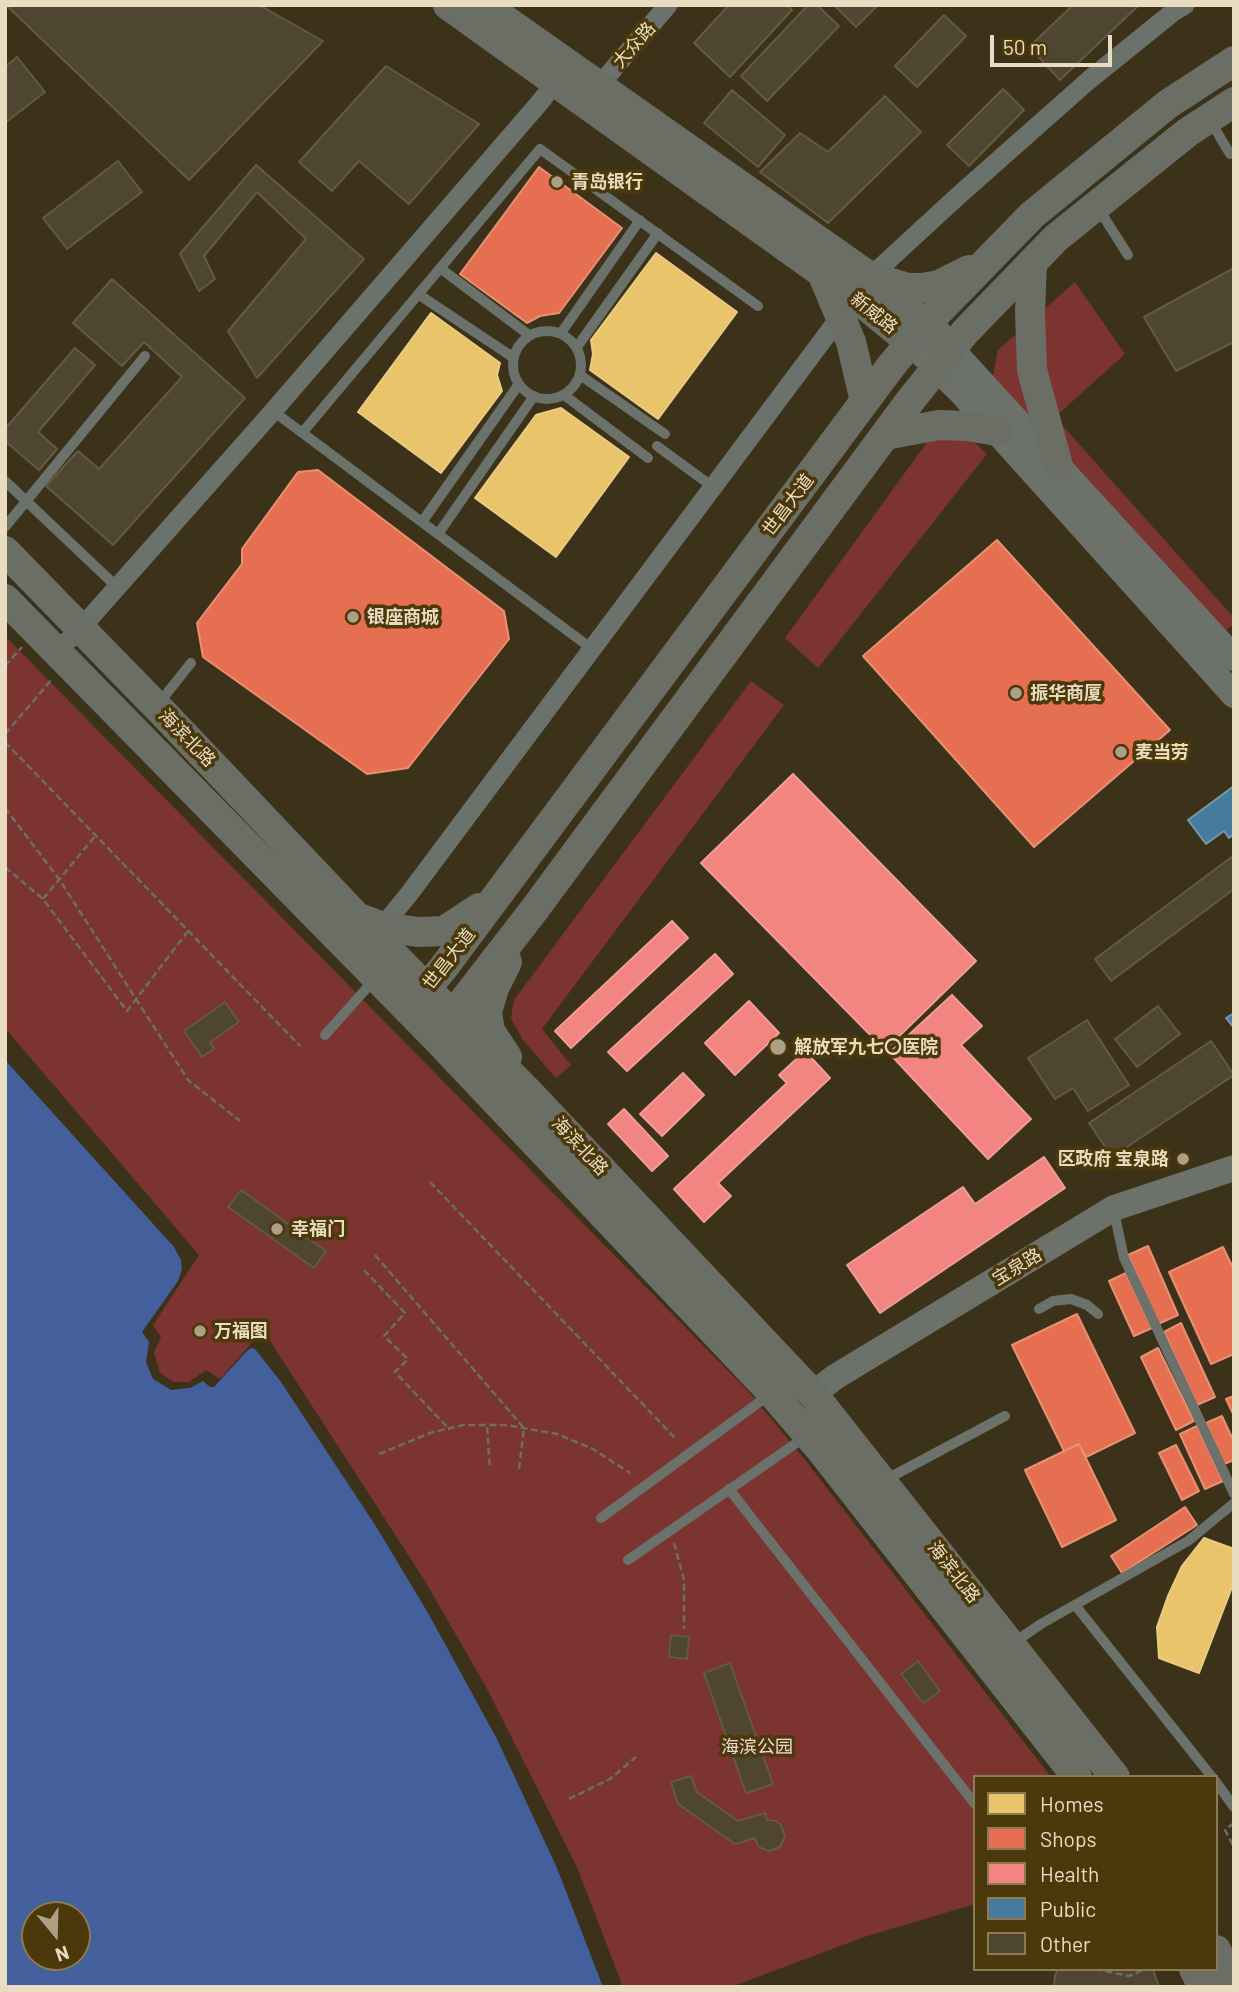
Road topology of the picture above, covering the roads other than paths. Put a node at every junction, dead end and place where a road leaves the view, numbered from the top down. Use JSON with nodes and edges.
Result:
{"nodes":[{"id":1,"x":448,"y":5,"type":"edge"},
{"id":2,"x":484,"y":5,"type":"edge"},
{"id":3,"x":668,"y":5,"type":"edge"},
{"id":4,"x":1174,"y":8,"type":"edge"},
{"id":5,"x":1234,"y":61,"type":"edge"},
{"id":6,"x":562,"y":73,"type":"junction"},
{"id":7,"x":592,"y":94,"type":"junction"},
{"id":8,"x":1234,"y":102,"type":"edge"},
{"id":9,"x":1209,"y":118,"type":"junction"},
{"id":10,"x":1230,"y":154,"type":"dead end"},
{"id":11,"x":1097,"y":206,"type":"junction"},
{"id":12,"x":640,"y":220,"type":"junction"},
{"id":13,"x":658,"y":233,"type":"junction"},
{"id":14,"x":1128,"y":255,"type":"dead end"},
{"id":15,"x":991,"y":258,"type":"junction"},
{"id":16,"x":1032,"y":263,"type":"junction"},
{"id":17,"x":440,"y":268,"type":"junction"},
{"id":18,"x":418,"y":295,"type":"junction"},
{"id":19,"x":855,"y":297,"type":"junction"},
{"id":20,"x":758,"y":306,"type":"dead end"},
{"id":21,"x":561,"y":333,"type":"junction"},
{"id":22,"x":918,"y":333,"type":"junction"},
{"id":23,"x":529,"y":335,"type":"junction"},
{"id":24,"x":577,"y":347,"type":"junction"},
{"id":25,"x":145,"y":356,"type":"dead end"},
{"id":26,"x":514,"y":358,"type":"junction"},
{"id":27,"x":944,"y":358,"type":"junction"},
{"id":28,"x":580,"y":374,"type":"junction"},
{"id":29,"x":519,"y":384,"type":"junction"},
{"id":30,"x":564,"y":395,"type":"junction"},
{"id":31,"x":534,"y":396,"type":"junction"},
{"id":32,"x":865,"y":401,"type":"junction"},
{"id":33,"x":273,"y":411,"type":"junction"},
{"id":34,"x":997,"y":431,"type":"junction"},
{"id":35,"x":302,"y":433,"type":"junction"},
{"id":36,"x":665,"y":434,"type":"dead end"},
{"id":37,"x":885,"y":435,"type":"junction"},
{"id":38,"x":657,"y":446,"type":"dead end"},
{"id":39,"x":648,"y":458,"type":"dead end"},
{"id":40,"x":1058,"y":466,"type":"junction"},
{"id":41,"x":5,"y":481,"type":"edge"},
{"id":42,"x":713,"y":487,"type":"junction"},
{"id":43,"x":26,"y":502,"type":"junction"},
{"id":44,"x":422,"y":522,"type":"junction"},
{"id":45,"x":5,"y":527,"type":"edge"},
{"id":46,"x":438,"y":534,"type":"junction"},
{"id":47,"x":5,"y":551,"type":"edge"},
{"id":48,"x":117,"y":587,"type":"junction"},
{"id":49,"x":5,"y":599,"type":"edge"},
{"id":50,"x":81,"y":628,"type":"junction"},
{"id":51,"x":592,"y":649,"type":"junction"},
{"id":52,"x":62,"y":658,"type":"junction"},
{"id":53,"x":1234,"y":658,"type":"edge"},
{"id":54,"x":191,"y":663,"type":"dead end"},
{"id":55,"x":1234,"y":695,"type":"edge"},
{"id":56,"x":156,"y":706,"type":"junction"},
{"id":57,"x":510,"y":879,"type":"junction"},
{"id":58,"x":534,"y":909,"type":"junction"},
{"id":59,"x":371,"y":926,"type":"junction"},
{"id":60,"x":376,"y":978,"type":"junction"},
{"id":61,"x":417,"y":999,"type":"junction"},
{"id":62,"x":444,"y":1026,"type":"junction"},
{"id":63,"x":326,"y":1035,"type":"dead end"},
{"id":64,"x":532,"y":1096,"type":"junction"},
{"id":65,"x":1234,"y":1168,"type":"edge"},
{"id":66,"x":1114,"y":1208,"type":"junction"},
{"id":67,"x":1039,"y":1309,"type":"dead end"},
{"id":68,"x":1098,"y":1314,"type":"dead end"},
{"id":69,"x":772,"y":1393,"type":"junction"},
{"id":70,"x":813,"y":1394,"type":"junction"},
{"id":71,"x":1005,"y":1416,"type":"dead end"},
{"id":72,"x":808,"y":1435,"type":"junction"},
{"id":73,"x":882,"y":1482,"type":"junction"},
{"id":74,"x":729,"y":1489,"type":"junction"},
{"id":75,"x":1234,"y":1494,"type":"edge"},
{"id":76,"x":1234,"y":1503,"type":"edge"},
{"id":77,"x":601,"y":1518,"type":"dead end"},
{"id":78,"x":628,"y":1560,"type":"dead end"},
{"id":79,"x":1074,"y":1605,"type":"junction"},
{"id":80,"x":1011,"y":1644,"type":"junction"},
{"id":81,"x":1075,"y":1775,"type":"edge"},
{"id":82,"x":1113,"y":1775,"type":"edge"},
{"id":83,"x":1210,"y":1775,"type":"edge"},
{"id":84,"x":1218,"y":1785,"type":"edge"},
{"id":85,"x":973,"y":1801,"type":"edge"},
{"id":86,"x":1234,"y":1807,"type":"edge"},
{"id":87,"x":1218,"y":1955,"type":"edge"},
{"id":88,"x":1195,"y":1971,"type":"edge"},
{"id":89,"x":1234,"y":1986,"type":"edge"},
{"id":90,"x":1203,"y":1987,"type":"edge"}],
"edges":[{"from":1,"to":6,"type":"main road","name":"新威路"},
{"from":2,"to":6,"type":"main road","name":"新威路"},
{"from":3,"to":7,"type":"street","name":"大众路"},
{"from":4,"to":19,"type":"street"},
{"from":5,"to":15,"type":"main road","name":"世昌大道"},
{"from":6,"to":7,"type":"main road","name":"新威路"},
{"from":6,"to":33,"type":"street"},
{"from":7,"to":19,"type":"main road","name":"新威路"},
{"from":7,"to":19,"type":"main road","name":"新威路"},
{"from":8,"to":9,"type":"main road","name":"世昌大道"},
{"from":9,"to":10,"type":"lane"},
{"from":9,"to":11,"type":"main road","name":"世昌大道"},
{"from":11,"to":14,"type":"lane"},
{"from":11,"to":16,"type":"main road","name":"世昌大道"},
{"from":12,"to":13,"type":"lane"},
{"from":12,"to":17,"type":"lane"},
{"from":12,"to":21,"type":"lane"},
{"from":13,"to":20,"type":"lane"},
{"from":13,"to":24,"type":"lane"},
{"from":15,"to":19,"type":"main road"},
{"from":15,"to":22,"type":"main road","name":"世昌大道"},
{"from":16,"to":27,"type":"main road","name":"世昌大道"},
{"from":16,"to":40,"type":"main road"},
{"from":17,"to":18,"type":"lane"},
{"from":17,"to":23,"type":"lane"},
{"from":18,"to":26,"type":"lane"},
{"from":18,"to":35,"type":"lane"},
{"from":19,"to":22,"type":"main road","name":"新威路"},
{"from":19,"to":32,"type":"main road"},
{"from":19,"to":42,"type":"street"},
{"from":21,"to":23,"type":"lane"},
{"from":21,"to":24,"type":"lane"},
{"from":22,"to":27,"type":"main road","name":"新威路"},
{"from":22,"to":32,"type":"main road","name":"世昌大道"},
{"from":23,"to":26,"type":"lane"},
{"from":24,"to":28,"type":"lane"},
{"from":25,"to":43,"type":"lane"},
{"from":26,"to":29,"type":"lane"},
{"from":27,"to":34,"type":"main road","name":"新威路"},
{"from":27,"to":37,"type":"main road","name":"世昌大道"},
{"from":27,"to":40,"type":"main road","name":"新威路"},
{"from":28,"to":30,"type":"lane"},
{"from":28,"to":36,"type":"lane"},
{"from":29,"to":31,"type":"lane"},
{"from":29,"to":44,"type":"lane"},
{"from":30,"to":31,"type":"lane"},
{"from":30,"to":39,"type":"lane"},
{"from":31,"to":46,"type":"lane"},
{"from":32,"to":57,"type":"main road","name":"世昌大道"},
{"from":33,"to":35,"type":"lane"},
{"from":33,"to":48,"type":"street"},
{"from":34,"to":37,"type":"main road"},
{"from":34,"to":55,"type":"main road","name":"新威路"},
{"from":35,"to":44,"type":"lane"},
{"from":37,"to":58,"type":"main road","name":"世昌大道"},
{"from":38,"to":42,"type":"lane"},
{"from":40,"to":53,"type":"main road","name":"新威路"},
{"from":41,"to":43,"type":"lane"},
{"from":42,"to":51,"type":"street"},
{"from":43,"to":45,"type":"lane"},
{"from":43,"to":48,"type":"lane"},
{"from":44,"to":46,"type":"lane"},
{"from":46,"to":51,"type":"lane"},
{"from":47,"to":50,"type":"main road","name":"海滨北路"},
{"from":48,"to":50,"type":"street"},
{"from":49,"to":52,"type":"main road","name":"海滨北路"},
{"from":50,"to":52,"type":"street"},
{"from":50,"to":56,"type":"main road","name":"海滨北路"},
{"from":51,"to":59,"type":"street"},
{"from":52,"to":60,"type":"main road","name":"海滨北路"},
{"from":54,"to":56,"type":"lane"},
{"from":56,"to":59,"type":"main road","name":"海滨北路"},
{"from":57,"to":59,"type":"main road"},
{"from":57,"to":61,"type":"main road","name":"世昌大道"},
{"from":58,"to":62,"type":"main road","name":"世昌大道"},
{"from":58,"to":64,"type":"main road"},
{"from":59,"to":61,"type":"main road","name":"海滨北路"},
{"from":60,"to":61,"type":"main road","name":"海滨北路"},
{"from":60,"to":63,"type":"lane"},
{"from":61,"to":62,"type":"main road","name":"海滨北路"},
{"from":62,"to":64,"type":"main road","name":"海滨北路"},
{"from":62,"to":69,"type":"main road","name":"海滨北路"},
{"from":64,"to":70,"type":"main road","name":"海滨北路"},
{"from":65,"to":66,"type":"main road","name":"宝泉路"},
{"from":66,"to":70,"type":"main road","name":"宝泉路"},
{"from":66,"to":75,"type":"lane"},
{"from":67,"to":68,"type":"lane"},
{"from":69,"to":72,"type":"main road","name":"海滨北路"},
{"from":69,"to":77,"type":"lane"},
{"from":70,"to":73,"type":"main road","name":"海滨北路"},
{"from":71,"to":73,"type":"lane"},
{"from":72,"to":74,"type":"lane"},
{"from":72,"to":81,"type":"main road","name":"海滨北路"},
{"from":73,"to":80,"type":"main road","name":"海滨北路"},
{"from":74,"to":78,"type":"lane"},
{"from":74,"to":85,"type":"lane"},
{"from":76,"to":79,"type":"lane"},
{"from":79,"to":80,"type":"lane"},
{"from":79,"to":83,"type":"lane"},
{"from":80,"to":82,"type":"main road","name":"海滨北路"},
{"from":84,"to":86,"type":"lane"},
{"from":87,"to":89,"type":"main road"},
{"from":88,"to":90,"type":"main road"}]}
